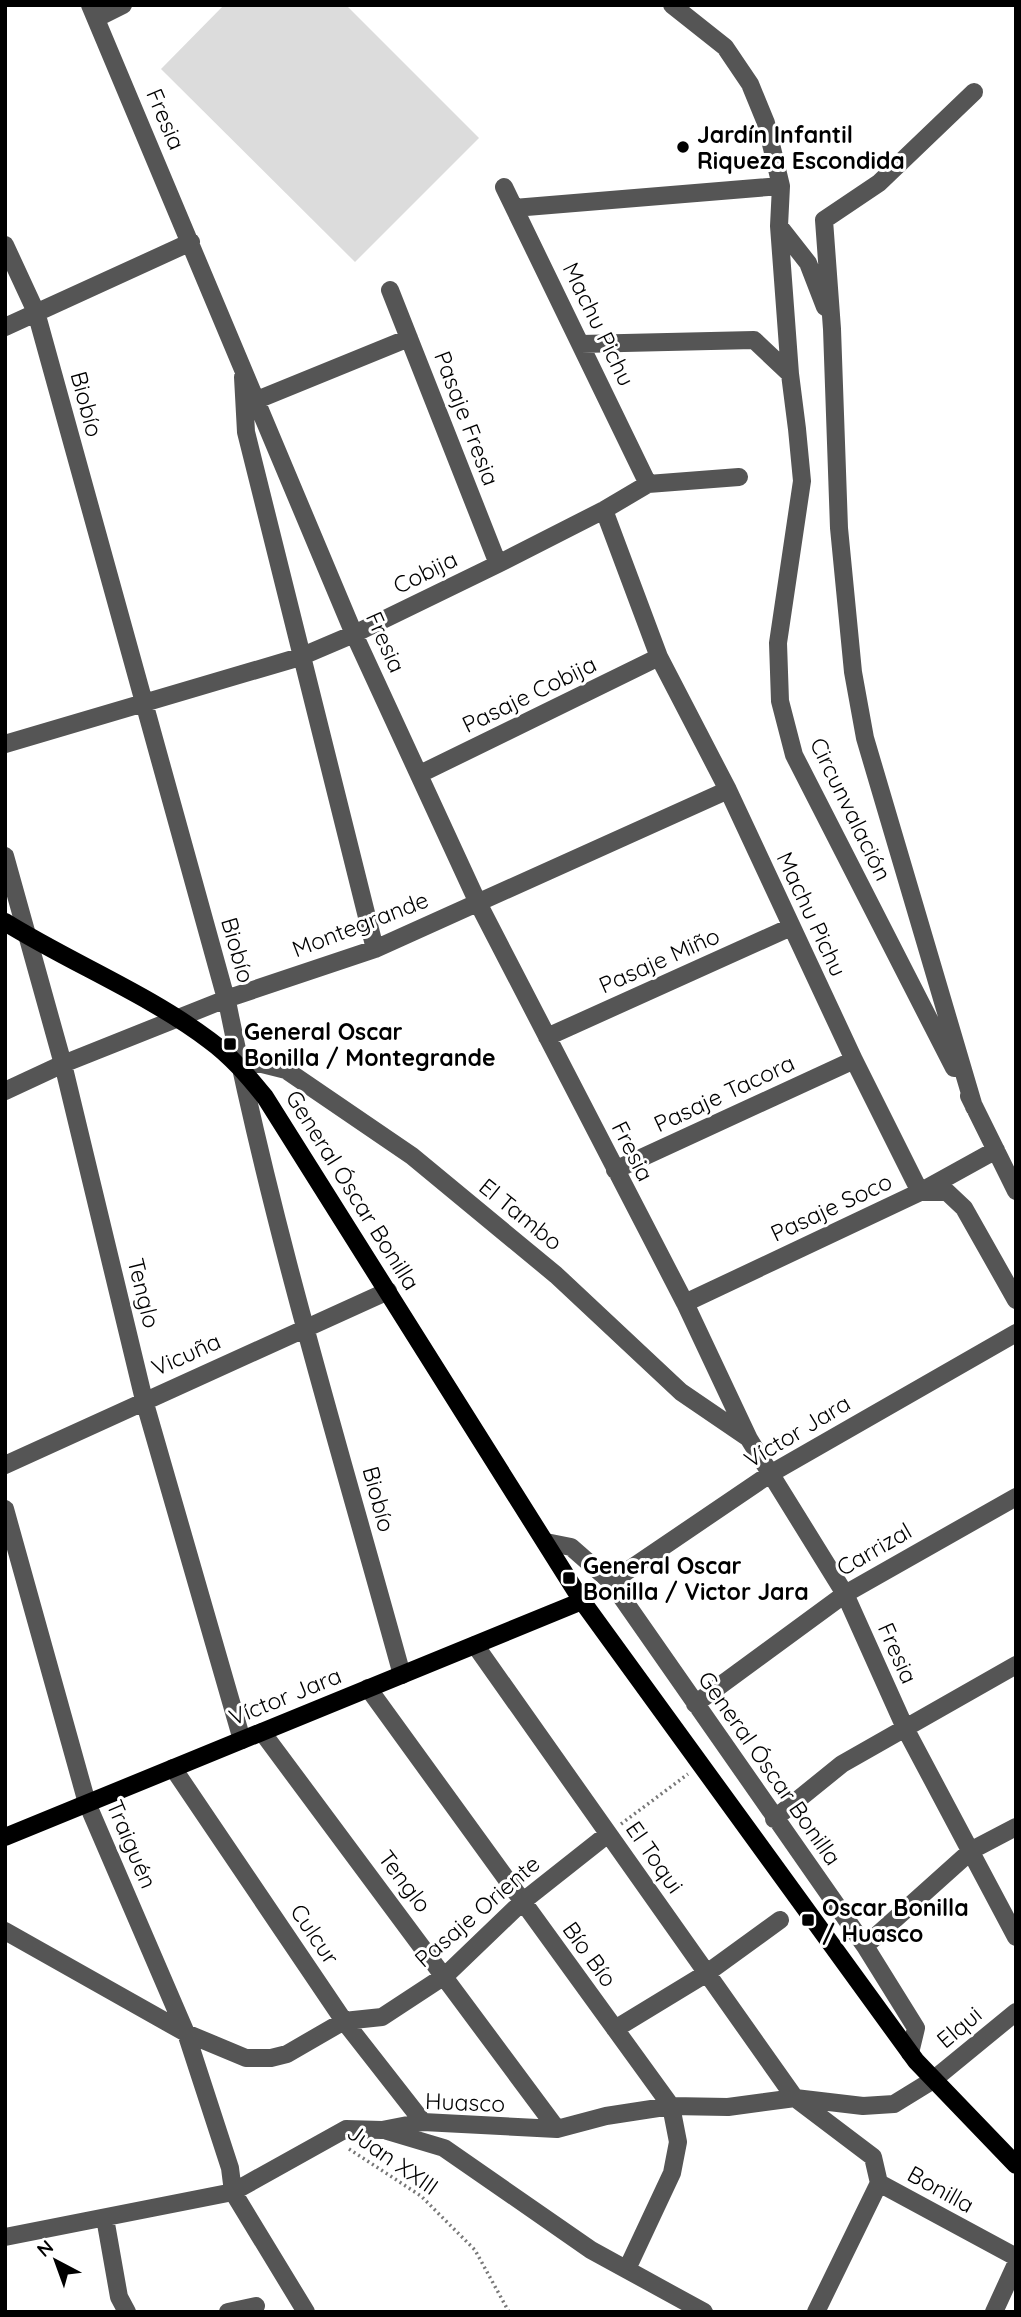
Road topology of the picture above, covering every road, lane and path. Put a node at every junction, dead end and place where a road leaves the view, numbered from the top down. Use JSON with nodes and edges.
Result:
{"nodes":[{"id":1,"x":122,"y":5,"type":"edge"},
{"id":2,"x":673,"y":5,"type":"edge"},
{"id":3,"x":94,"y":12,"type":"edge"},
{"id":4,"x":974,"y":92,"type":"dead end"},
{"id":5,"x":781,"y":186,"type":"junction"},
{"id":6,"x":504,"y":187,"type":"dead end"},
{"id":7,"x":514,"y":208,"type":"junction"},
{"id":8,"x":779,"y":226,"type":"junction"},
{"id":9,"x":191,"y":242,"type":"junction"},
{"id":10,"x":5,"y":245,"type":"edge"},
{"id":11,"x":390,"y":290,"type":"dead end"},
{"id":12,"x":36,"y":312,"type":"junction"},
{"id":13,"x":5,"y":327,"type":"edge"},
{"id":14,"x":832,"y":329,"type":"junction"},
{"id":15,"x":409,"y":338,"type":"junction"},
{"id":16,"x":582,"y":344,"type":"junction"},
{"id":17,"x":243,"y":370,"type":"junction"},
{"id":18,"x":790,"y":374,"type":"junction"},
{"id":19,"x":257,"y":400,"type":"junction"},
{"id":20,"x":739,"y":477,"type":"dead end"},
{"id":21,"x":648,"y":484,"type":"junction"},
{"id":22,"x":604,"y":510,"type":"junction"},
{"id":23,"x":498,"y":564,"type":"junction"},
{"id":24,"x":355,"y":634,"type":"junction"},
{"id":25,"x":300,"y":657,"type":"junction"},
{"id":26,"x":659,"y":657,"type":"junction"},
{"id":27,"x":142,"y":703,"type":"junction"},
{"id":28,"x":5,"y":744,"type":"edge"},
{"id":29,"x":420,"y":774,"type":"junction"},
{"id":30,"x":728,"y":790,"type":"junction"},
{"id":31,"x":5,"y":856,"type":"edge"},
{"id":32,"x":478,"y":902,"type":"junction"},
{"id":33,"x":5,"y":922,"type":"edge"},
{"id":34,"x":791,"y":927,"type":"junction"},
{"id":35,"x":28,"y":936,"type":"junction"},
{"id":36,"x":374,"y":949,"type":"junction"},
{"id":37,"x":226,"y":999,"type":"junction"},
{"id":38,"x":177,"y":1019,"type":"junction"},
{"id":39,"x":547,"y":1037,"type":"junction"},
{"id":40,"x":854,"y":1060,"type":"junction"},
{"id":41,"x":63,"y":1064,"type":"junction"},
{"id":42,"x":240,"y":1067,"type":"junction"},
{"id":43,"x":5,"y":1091,"type":"edge"},
{"id":44,"x":974,"y":1107,"type":"junction"},
{"id":45,"x":996,"y":1150,"type":"junction"},
{"id":46,"x":615,"y":1170,"type":"junction"},
{"id":47,"x":1016,"y":1191,"type":"edge"},
{"id":48,"x":920,"y":1192,"type":"junction"},
{"id":49,"x":388,"y":1291,"type":"junction"},
{"id":50,"x":1016,"y":1300,"type":"edge"},
{"id":51,"x":685,"y":1303,"type":"junction"},
{"id":52,"x":307,"y":1326,"type":"junction"},
{"id":53,"x":1016,"y":1333,"type":"edge"},
{"id":54,"x":145,"y":1400,"type":"junction"},
{"id":55,"x":749,"y":1439,"type":"junction"},
{"id":56,"x":5,"y":1465,"type":"edge"},
{"id":57,"x":770,"y":1474,"type":"junction"},
{"id":58,"x":1016,"y":1497,"type":"edge"},
{"id":59,"x":5,"y":1509,"type":"edge"},
{"id":60,"x":546,"y":1542,"type":"junction"},
{"id":61,"x":611,"y":1582,"type":"junction"},
{"id":62,"x":845,"y":1594,"type":"junction"},
{"id":63,"x":582,"y":1601,"type":"junction"},
{"id":64,"x":475,"y":1645,"type":"junction"},
{"id":65,"x":1016,"y":1665,"type":"edge"},
{"id":66,"x":402,"y":1675,"type":"junction"},
{"id":67,"x":368,"y":1688,"type":"junction"},
{"id":68,"x":695,"y":1704,"type":"junction"},
{"id":69,"x":906,"y":1730,"type":"junction"},
{"id":70,"x":262,"y":1732,"type":"junction"},
{"id":71,"x":242,"y":1740,"type":"junction"},
{"id":72,"x":702,"y":1764,"type":"junction"},
{"id":73,"x":173,"y":1768,"type":"junction"},
{"id":74,"x":87,"y":1803,"type":"junction"},
{"id":75,"x":774,"y":1819,"type":"junction"},
{"id":76,"x":1016,"y":1827,"type":"edge"},
{"id":77,"x":608,"y":1834,"type":"junction"},
{"id":78,"x":5,"y":1837,"type":"edge"},
{"id":79,"x":972,"y":1850,"type":"junction"},
{"id":80,"x":522,"y":1902,"type":"junction"},
{"id":81,"x":780,"y":1920,"type":"dead end"},
{"id":82,"x":5,"y":1931,"type":"edge"},
{"id":83,"x":1016,"y":1937,"type":"edge"},
{"id":84,"x":864,"y":1946,"type":"junction"},
{"id":85,"x":707,"y":1973,"type":"junction"},
{"id":86,"x":446,"y":1975,"type":"junction"},
{"id":87,"x":1016,"y":2012,"type":"edge"},
{"id":88,"x":344,"y":2021,"type":"junction"},
{"id":89,"x":615,"y":2029,"type":"junction"},
{"id":90,"x":186,"y":2033,"type":"junction"},
{"id":91,"x":910,"y":2053,"type":"junction"},
{"id":92,"x":933,"y":2080,"type":"junction"},
{"id":93,"x":795,"y":2098,"type":"junction"},
{"id":94,"x":671,"y":2106,"type":"junction"},
{"id":95,"x":423,"y":2122,"type":"junction"},
{"id":96,"x":558,"y":2129,"type":"junction"},
{"id":97,"x":382,"y":2130,"type":"junction"},
{"id":98,"x":330,"y":2136,"type":"junction"},
{"id":99,"x":1016,"y":2165,"type":"edge"},
{"id":100,"x":879,"y":2183,"type":"junction"},
{"id":101,"x":233,"y":2192,"type":"junction"},
{"id":102,"x":105,"y":2218,"type":"junction"},
{"id":103,"x":5,"y":2236,"type":"edge"},
{"id":104,"x":1016,"y":2258,"type":"edge"},
{"id":105,"x":1016,"y":2264,"type":"edge"},
{"id":106,"x":627,"y":2269,"type":"junction"},
{"id":107,"x":256,"y":2306,"type":"dead end"},
{"id":108,"x":127,"y":2312,"type":"edge"},
{"id":109,"x":228,"y":2312,"type":"edge"},
{"id":110,"x":306,"y":2312,"type":"edge"},
{"id":111,"x":509,"y":2312,"type":"edge"},
{"id":112,"x":704,"y":2312,"type":"edge"},
{"id":113,"x":816,"y":2312,"type":"edge"},
{"id":114,"x":994,"y":2312,"type":"edge"}],
"edges":[{"from":1,"to":3,"type":"street"},
{"from":2,"to":5,"type":"street","name":"Circunvalación"},
{"from":3,"to":9,"type":"street","name":"Fresia"},
{"from":4,"to":14,"type":"street"},
{"from":5,"to":7,"type":"street"},
{"from":5,"to":8,"type":"street","name":"Circunvalación"},
{"from":6,"to":7,"type":"street","name":"Machu Pichu"},
{"from":7,"to":16,"type":"street","name":"Machu Pichu"},
{"from":8,"to":14,"type":"street"},
{"from":8,"to":18,"type":"street","name":"Circunvalación"},
{"from":9,"to":12,"type":"street"},
{"from":9,"to":17,"type":"street","name":"Fresia"},
{"from":10,"to":12,"type":"street","name":"Biobío"},
{"from":11,"to":15,"type":"street","name":"Pasaje Fresia"},
{"from":12,"to":13,"type":"street"},
{"from":12,"to":27,"type":"street","name":"Biobío"},
{"from":14,"to":44,"type":"street"},
{"from":15,"to":19,"type":"street"},
{"from":15,"to":23,"type":"street","name":"Pasaje Fresia"},
{"from":16,"to":18,"type":"street"},
{"from":16,"to":21,"type":"street","name":"Machu Pichu"},
{"from":17,"to":19,"type":"street","name":"Fresia"},
{"from":17,"to":25,"type":"street","name":"Fresia"},
{"from":18,"to":44,"type":"street","name":"Circunvalación"},
{"from":19,"to":24,"type":"street","name":"Fresia"},
{"from":20,"to":21,"type":"street","name":"Cobija"},
{"from":21,"to":22,"type":"street","name":"Cobija"},
{"from":22,"to":23,"type":"street","name":"Cobija"},
{"from":22,"to":26,"type":"street","name":"Machu Pichu"},
{"from":23,"to":24,"type":"street","name":"Cobija"},
{"from":24,"to":25,"type":"street","name":"Cobija"},
{"from":24,"to":29,"type":"street","name":"Fresia"},
{"from":25,"to":27,"type":"street","name":"Cobija"},
{"from":25,"to":36,"type":"street","name":"Fresia"},
{"from":26,"to":29,"type":"street","name":"Pasaje Cobija"},
{"from":26,"to":30,"type":"street","name":"Machu Pichu"},
{"from":27,"to":28,"type":"street","name":"Cobija"},
{"from":27,"to":37,"type":"street","name":"Biobío"},
{"from":29,"to":32,"type":"street","name":"Fresia"},
{"from":30,"to":32,"type":"street","name":"Montegrande"},
{"from":30,"to":34,"type":"street","name":"Machu Pichu"},
{"from":31,"to":35,"type":"street","name":"Tenglo"},
{"from":32,"to":36,"type":"street","name":"Montegrande"},
{"from":32,"to":39,"type":"street","name":"Fresia"},
{"from":33,"to":35,"type":"main road","name":"General Óscar Bonilla"},
{"from":34,"to":39,"type":"street","name":"Pasaje Miño"},
{"from":34,"to":40,"type":"street","name":"Machu Pichu"},
{"from":35,"to":38,"type":"main road","name":"General Óscar Bonilla"},
{"from":35,"to":41,"type":"street","name":"Tenglo"},
{"from":36,"to":37,"type":"street","name":"Montegrande"},
{"from":37,"to":38,"type":"street","name":"Montegrande"},
{"from":37,"to":42,"type":"street","name":"Biobío"},
{"from":38,"to":41,"type":"street","name":"Montegrande"},
{"from":38,"to":42,"type":"main road","name":"General Óscar Bonilla"},
{"from":39,"to":46,"type":"street","name":"Fresia"},
{"from":40,"to":46,"type":"street","name":"Pasaje Tacora"},
{"from":40,"to":48,"type":"street","name":"Machu Pichu"},
{"from":41,"to":43,"type":"street","name":"Montegrande"},
{"from":41,"to":54,"type":"street","name":"Tenglo"},
{"from":42,"to":49,"type":"main road","name":"General Óscar Bonilla"},
{"from":42,"to":52,"type":"street","name":"Biobío"},
{"from":42,"to":55,"type":"street","name":"El Tambo"},
{"from":44,"to":45,"type":"street","name":"Circunvalación"},
{"from":45,"to":47,"type":"street","name":"Circunvalación"},
{"from":45,"to":48,"type":"street","name":"Pasaje Soco"},
{"from":46,"to":51,"type":"street","name":"Fresia"},
{"from":48,"to":50,"type":"street"},
{"from":48,"to":51,"type":"street","name":"Pasaje Soco"},
{"from":49,"to":52,"type":"street","name":"Vicuña"},
{"from":49,"to":60,"type":"main road","name":"General Óscar Bonilla"},
{"from":51,"to":55,"type":"street","name":"Fresia"},
{"from":52,"to":54,"type":"street","name":"Vicuña"},
{"from":52,"to":66,"type":"street","name":"Biobío"},
{"from":53,"to":57,"type":"street","name":"Víctor Jara"},
{"from":54,"to":56,"type":"street","name":"Vicuña"},
{"from":54,"to":71,"type":"street","name":"Tenglo"},
{"from":55,"to":57,"type":"street","name":"Fresia"},
{"from":57,"to":61,"type":"street","name":"Víctor Jara"},
{"from":57,"to":62,"type":"street","name":"Fresia"},
{"from":58,"to":62,"type":"street","name":"Carrizal"},
{"from":59,"to":74,"type":"street","name":"Traiguén"},
{"from":60,"to":61,"type":"street","name":"General Óscar Bonilla"},
{"from":60,"to":63,"type":"main road","name":"General Óscar Bonilla"},
{"from":61,"to":68,"type":"street","name":"General Óscar Bonilla"},
{"from":62,"to":68,"type":"street","name":"Carrizal"},
{"from":62,"to":69,"type":"street","name":"Fresia"},
{"from":63,"to":64,"type":"main road","name":"Víctor Jara"},
{"from":63,"to":72,"type":"main road","name":"General Óscar Bonilla"},
{"from":64,"to":66,"type":"main road","name":"Víctor Jara"},
{"from":64,"to":77,"type":"street","name":"El Toqui"},
{"from":65,"to":69,"type":"street"},
{"from":66,"to":67,"type":"main road","name":"Víctor Jara"},
{"from":67,"to":70,"type":"main road","name":"Víctor Jara"},
{"from":67,"to":80,"type":"street","name":"Bío Bío"},
{"from":68,"to":75,"type":"street","name":"General Óscar Bonilla"},
{"from":69,"to":75,"type":"street"},
{"from":69,"to":79,"type":"street","name":"Fresia"},
{"from":70,"to":71,"type":"main road","name":"Víctor Jara"},
{"from":70,"to":86,"type":"street","name":"Tenglo"},
{"from":71,"to":73,"type":"main road","name":"Víctor Jara"},
{"from":72,"to":77,"type":"path"},
{"from":72,"to":91,"type":"main road","name":"General Óscar Bonilla"},
{"from":73,"to":74,"type":"main road","name":"Víctor Jara"},
{"from":73,"to":88,"type":"street","name":"Culcur"},
{"from":74,"to":78,"type":"main road","name":"Víctor Jara"},
{"from":74,"to":90,"type":"street","name":"Traiguén"},
{"from":75,"to":84,"type":"street","name":"General Óscar Bonilla"},
{"from":76,"to":79,"type":"street"},
{"from":77,"to":80,"type":"street","name":"Pasaje Oriente"},
{"from":77,"to":85,"type":"street","name":"El Toqui"},
{"from":79,"to":83,"type":"street","name":"Fresia"},
{"from":79,"to":84,"type":"street"},
{"from":80,"to":86,"type":"street","name":"Pasaje Oriente"},
{"from":80,"to":89,"type":"street","name":"Bío Bío"},
{"from":81,"to":85,"type":"street"},
{"from":82,"to":90,"type":"street","name":"Pasaje Oriente"},
{"from":84,"to":91,"type":"street","name":"General Óscar Bonilla"},
{"from":85,"to":89,"type":"street"},
{"from":85,"to":93,"type":"street","name":"El Toqui"},
{"from":86,"to":88,"type":"street","name":"Pasaje Oriente"},
{"from":86,"to":96,"type":"street","name":"Tenglo"},
{"from":87,"to":92,"type":"street","name":"Elqui"},
{"from":88,"to":90,"type":"street","name":"Pasaje Oriente"},
{"from":88,"to":95,"type":"street","name":"Culcur"},
{"from":89,"to":94,"type":"street","name":"Bío Bío"},
{"from":90,"to":101,"type":"street","name":"Traiguén"},
{"from":91,"to":92,"type":"main road","name":"General Óscar Bonilla"},
{"from":92,"to":93,"type":"street","name":"Huasco"},
{"from":92,"to":99,"type":"main road","name":"General Óscar Bonilla"},
{"from":93,"to":94,"type":"street","name":"Huasco"},
{"from":93,"to":100,"type":"street","name":"Bonilla"},
{"from":94,"to":96,"type":"street","name":"Huasco"},
{"from":94,"to":106,"type":"street","name":"Bío Bío"},
{"from":95,"to":96,"type":"street","name":"Huasco"},
{"from":95,"to":97,"type":"street","name":"Huasco"},
{"from":97,"to":98,"type":"street","name":"Huasco"},
{"from":97,"to":106,"type":"street"},
{"from":98,"to":101,"type":"street","name":"Huasco"},
{"from":98,"to":111,"type":"path","name":"Juan XXIII"},
{"from":100,"to":104,"type":"street","name":"Bonilla"},
{"from":100,"to":113,"type":"street"},
{"from":101,"to":102,"type":"street","name":"Huasco"},
{"from":101,"to":110,"type":"street"},
{"from":102,"to":103,"type":"street","name":"Huasco"},
{"from":102,"to":108,"type":"street"},
{"from":105,"to":114,"type":"street"},
{"from":106,"to":112,"type":"street"},
{"from":107,"to":109,"type":"street"}]}
